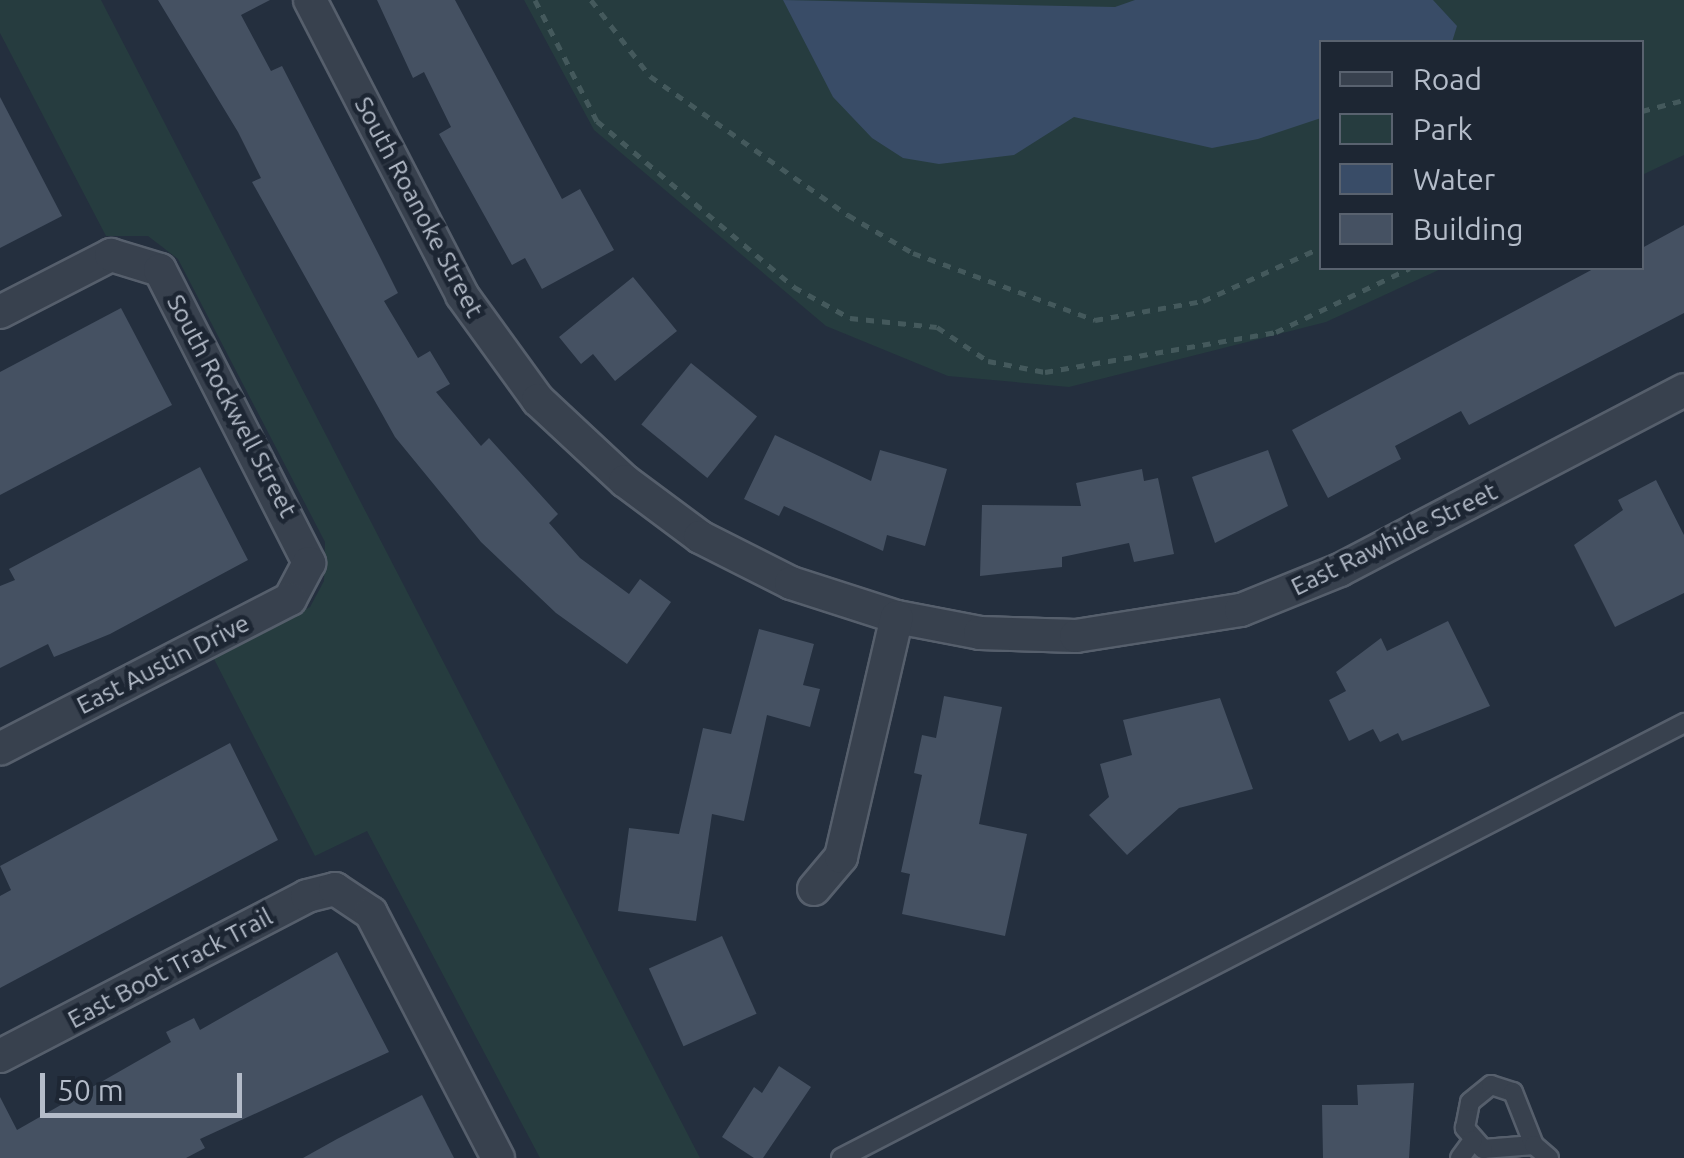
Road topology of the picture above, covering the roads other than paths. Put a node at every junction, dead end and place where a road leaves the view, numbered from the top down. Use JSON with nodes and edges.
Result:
{"nodes":[{"id":1,"x":310,"y":0,"type":"edge"},
{"id":2,"x":0,"y":312,"type":"edge"},
{"id":3,"x":1684,"y":390,"type":"edge"},
{"id":4,"x":309,"y":563,"type":"joint"},
{"id":5,"x":897,"y":617,"type":"junction"},
{"id":6,"x":1684,"y":723,"type":"edge"},
{"id":7,"x":0,"y":748,"type":"edge"},
{"id":8,"x":814,"y":889,"type":"dead end"},
{"id":9,"x":0,"y":1056,"type":"edge"},
{"id":10,"x":1473,"y":1140,"type":"junction"},
{"id":11,"x":1534,"y":1145,"type":"junction"},
{"id":12,"x":498,"y":1158,"type":"edge"},
{"id":13,"x":841,"y":1158,"type":"edge"},
{"id":14,"x":1460,"y":1158,"type":"edge"},
{"id":15,"x":1549,"y":1158,"type":"edge"}],
"edges":[{"from":1,"to":5,"type":"street","name":"South Roanoke Street"},
{"from":2,"to":4,"type":"street","name":"South Rockwell Street"},
{"from":3,"to":5,"type":"street","name":"East Rawhide Street"},
{"from":4,"to":7,"type":"street","name":"East Austin Drive"},
{"from":5,"to":8,"type":"street"},
{"from":6,"to":13,"type":"lane"},
{"from":9,"to":12,"type":"street","name":"East Boot Track Trail"},
{"from":10,"to":11,"type":"lane"},
{"from":10,"to":11,"type":"lane"},
{"from":10,"to":14,"type":"lane"},
{"from":11,"to":15,"type":"lane"}]}
